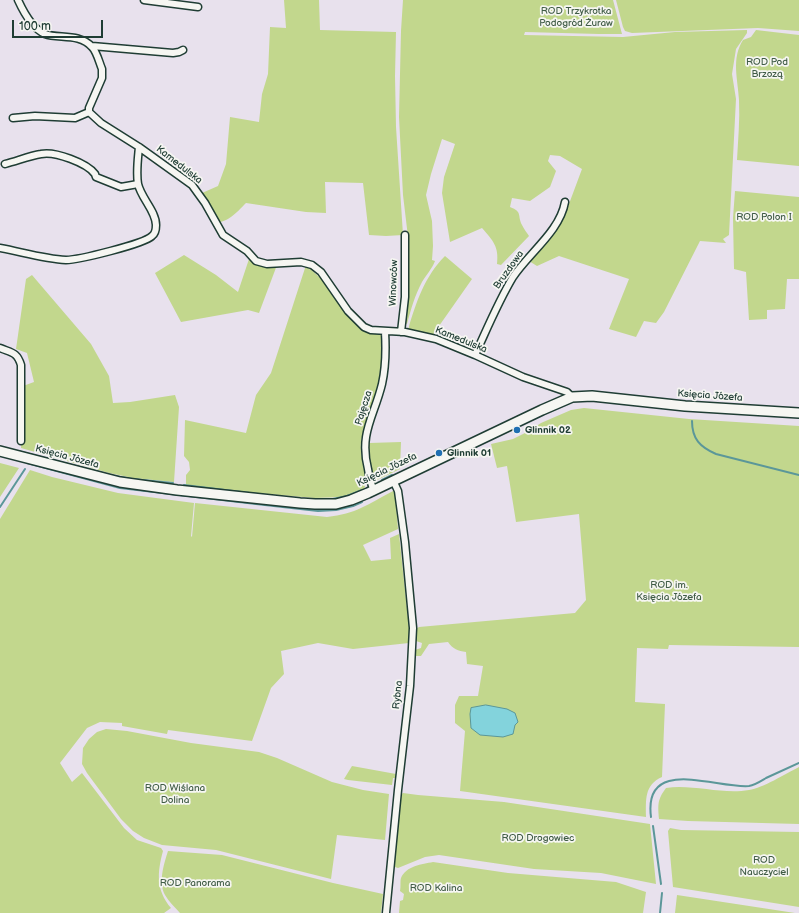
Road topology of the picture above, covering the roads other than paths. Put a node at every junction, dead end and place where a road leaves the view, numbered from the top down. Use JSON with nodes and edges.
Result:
{"nodes":[{"id":1,"x":18,"y":0,"type":"edge"},
{"id":2,"x":144,"y":0,"type":"edge"},
{"id":3,"x":198,"y":7,"type":"dead end"},
{"id":4,"x":92,"y":46,"type":"junction"},
{"id":5,"x":183,"y":50,"type":"dead end"},
{"id":6,"x":89,"y":112,"type":"junction"},
{"id":7,"x":14,"y":118,"type":"dead end"},
{"id":8,"x":139,"y":147,"type":"junction"},
{"id":9,"x":5,"y":164,"type":"dead end"},
{"id":10,"x":138,"y":184,"type":"junction"},
{"id":11,"x":565,"y":202,"type":"dead end"},
{"id":12,"x":405,"y":234,"type":"dead end"},
{"id":13,"x":0,"y":248,"type":"edge"},
{"id":14,"x":385,"y":332,"type":"junction"},
{"id":15,"x":401,"y":332,"type":"junction"},
{"id":16,"x":0,"y":348,"type":"edge"},
{"id":17,"x":475,"y":355,"type":"junction"},
{"id":18,"x":572,"y":397,"type":"junction"},
{"id":19,"x":799,"y":413,"type":"edge"},
{"id":20,"x":21,"y":441,"type":"dead end"},
{"id":21,"x":0,"y":451,"type":"edge"},
{"id":22,"x":393,"y":480,"type":"junction"},
{"id":23,"x":374,"y":490,"type":"junction"},
{"id":24,"x":386,"y":913,"type":"edge"}],
"edges":[{"from":1,"to":4,"type":"street"},
{"from":2,"to":3,"type":"street"},
{"from":4,"to":5,"type":"street"},
{"from":4,"to":6,"type":"street"},
{"from":6,"to":7,"type":"street"},
{"from":6,"to":8,"type":"street"},
{"from":8,"to":10,"type":"street","name":"Kamedulska"},
{"from":8,"to":14,"type":"street","name":"Kamedulska"},
{"from":9,"to":10,"type":"street"},
{"from":10,"to":13,"type":"street","name":"Kamedulska"},
{"from":11,"to":17,"type":"street","name":"Bruzdowa"},
{"from":12,"to":15,"type":"street","name":"Winowców"},
{"from":14,"to":15,"type":"street","name":"Kamedulska"},
{"from":14,"to":23,"type":"street","name":"Pajęcza"},
{"from":15,"to":17,"type":"street","name":"Kamedulska"},
{"from":16,"to":20,"type":"street"},
{"from":17,"to":18,"type":"street","name":"Kamedulska"},
{"from":18,"to":19,"type":"main road","name":"Księcia Józefa"},
{"from":18,"to":22,"type":"main road","name":"Księcia Józefa"},
{"from":21,"to":23,"type":"main road","name":"Księcia Józefa"},
{"from":22,"to":23,"type":"main road","name":"Księcia Józefa"},
{"from":22,"to":24,"type":"street","name":"Rybna"}]}
